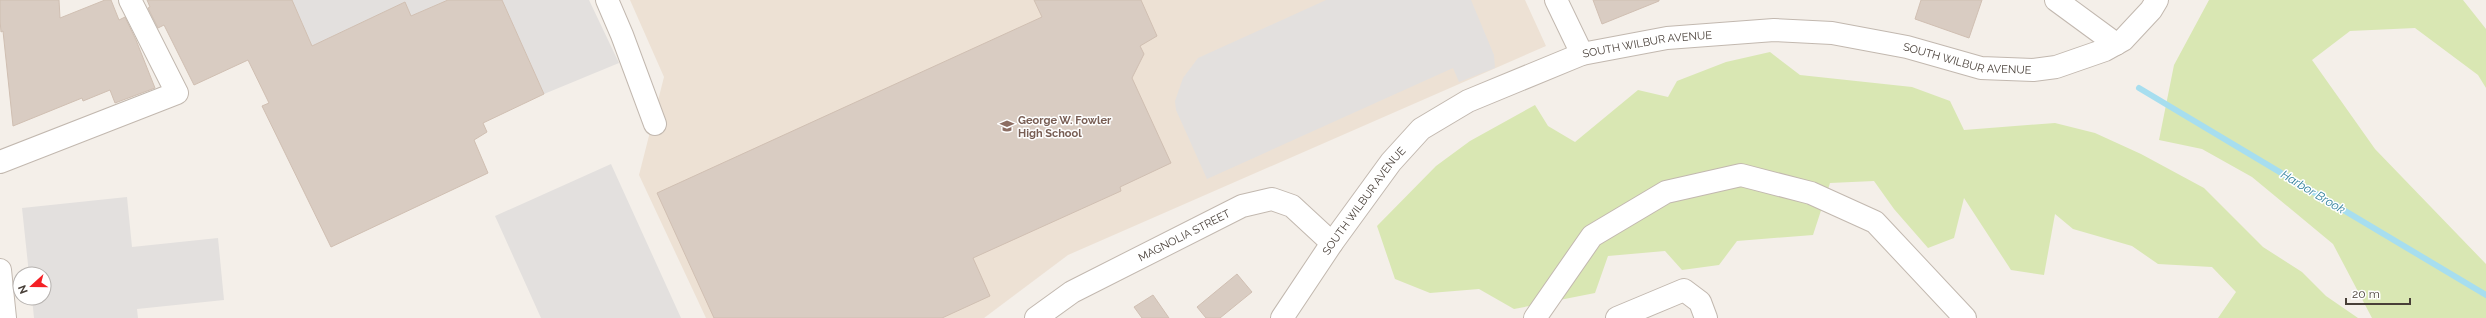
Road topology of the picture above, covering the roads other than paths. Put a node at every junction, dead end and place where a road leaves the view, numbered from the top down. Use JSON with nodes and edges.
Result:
{"nodes":[{"id":1,"x":130,"y":0,"type":"edge"},
{"id":2,"x":607,"y":0,"type":"edge"},
{"id":3,"x":1556,"y":0,"type":"edge"},
{"id":4,"x":2056,"y":0,"type":"edge"},
{"id":5,"x":2157,"y":0,"type":"edge"},
{"id":6,"x":2116,"y":44,"type":"junction"},
{"id":7,"x":1582,"y":54,"type":"junction"},
{"id":8,"x":655,"y":124,"type":"dead end"},
{"id":9,"x":0,"y":162,"type":"edge"},
{"id":10,"x":1332,"y":243,"type":"junction"},
{"id":11,"x":0,"y":270,"type":"edge"},
{"id":12,"x":5,"y":318,"type":"edge"},
{"id":13,"x":1036,"y":318,"type":"edge"},
{"id":14,"x":1282,"y":318,"type":"edge"},
{"id":15,"x":1535,"y":318,"type":"edge"},
{"id":16,"x":1617,"y":318,"type":"edge"},
{"id":17,"x":1706,"y":318,"type":"edge"},
{"id":18,"x":1965,"y":318,"type":"edge"}],
"edges":[{"from":1,"to":9,"type":"street"},
{"from":2,"to":8,"type":"street"},
{"from":3,"to":7,"type":"street"},
{"from":4,"to":6,"type":"street"},
{"from":5,"to":6,"type":"street","name":"SOUTH WILBUR AVENUE"},
{"from":6,"to":7,"type":"street","name":"SOUTH WILBUR AVENUE"},
{"from":7,"to":10,"type":"street","name":"SOUTH WILBUR AVENUE"},
{"from":10,"to":13,"type":"street","name":"MAGNOLIA STREET"},
{"from":10,"to":14,"type":"street","name":"SOUTH WILBUR AVENUE"},
{"from":11,"to":12,"type":"street"},
{"from":15,"to":18,"type":"street"},
{"from":16,"to":17,"type":"street"}]}
